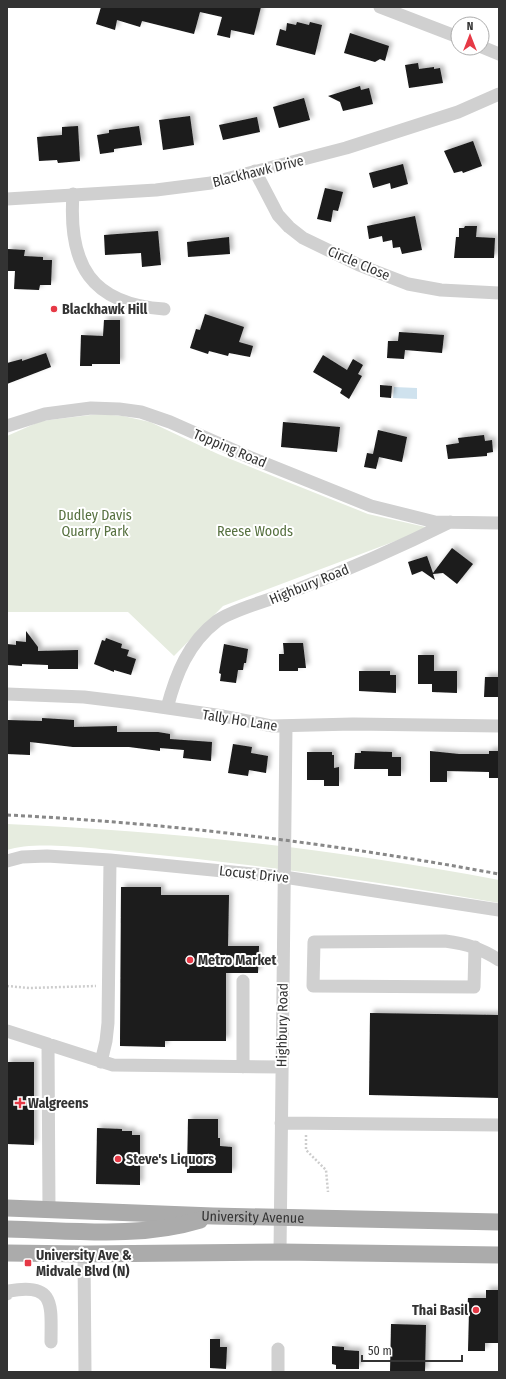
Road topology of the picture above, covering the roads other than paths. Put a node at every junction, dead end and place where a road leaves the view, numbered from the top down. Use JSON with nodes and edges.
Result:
{"nodes":[{"id":1,"x":380,"y":7,"type":"edge"},
{"id":2,"x":450,"y":34,"type":"edge"},
{"id":3,"x":499,"y":94,"type":"edge"},
{"id":4,"x":255,"y":171,"type":"junction"},
{"id":5,"x":73,"y":194,"type":"junction"},
{"id":6,"x":7,"y":199,"type":"edge"},
{"id":7,"x":499,"y":293,"type":"edge"},
{"id":8,"x":164,"y":309,"type":"dead end"},
{"id":9,"x":7,"y":426,"type":"edge"},
{"id":10,"x":450,"y":522,"type":"junction"},
{"id":11,"x":499,"y":523,"type":"edge"},
{"id":12,"x":7,"y":694,"type":"edge"},
{"id":13,"x":167,"y":708,"type":"junction"},
{"id":14,"x":499,"y":726,"type":"edge"},
{"id":15,"x":286,"y":727,"type":"junction"},
{"id":16,"x":110,"y":860,"type":"junction"},
{"id":17,"x":7,"y":861,"type":"edge"},
{"id":18,"x":284,"y":877,"type":"junction"},
{"id":19,"x":499,"y":910,"type":"edge"},
{"id":20,"x":475,"y":947,"type":"junction"},
{"id":21,"x":499,"y":960,"type":"edge"},
{"id":22,"x":243,"y":980,"type":"dead end"},
{"id":23,"x":7,"y":1030,"type":"edge"},
{"id":24,"x":48,"y":1044,"type":"junction"},
{"id":25,"x":101,"y":1062,"type":"junction"},
{"id":26,"x":243,"y":1067,"type":"junction"},
{"id":27,"x":282,"y":1067,"type":"junction"},
{"id":28,"x":281,"y":1123,"type":"junction"},
{"id":29,"x":499,"y":1125,"type":"edge"},
{"id":30,"x":7,"y":1208,"type":"edge"},
{"id":31,"x":49,"y":1210,"type":"junction"},
{"id":32,"x":213,"y":1216,"type":"junction"},
{"id":33,"x":280,"y":1218,"type":"junction"},
{"id":34,"x":499,"y":1222,"type":"edge"},
{"id":35,"x":7,"y":1229,"type":"edge"},
{"id":36,"x":280,"y":1252,"type":"junction"},
{"id":37,"x":7,"y":1253,"type":"edge"},
{"id":38,"x":84,"y":1254,"type":"junction"},
{"id":39,"x":499,"y":1255,"type":"edge"},
{"id":40,"x":7,"y":1294,"type":"edge"},
{"id":41,"x":51,"y":1342,"type":"dead end"},
{"id":42,"x":278,"y":1349,"type":"dead end"},
{"id":43,"x":85,"y":1372,"type":"edge"},
{"id":44,"x":278,"y":1372,"type":"edge"}],
"edges":[{"from":1,"to":2,"type":"street"},
{"from":3,"to":4,"type":"street","name":"Blackhawk Drive"},
{"from":4,"to":5,"type":"street","name":"Blackhawk Drive"},
{"from":4,"to":7,"type":"street","name":"Circle Close"},
{"from":5,"to":6,"type":"street","name":"Blackhawk Drive"},
{"from":5,"to":8,"type":"street"},
{"from":9,"to":10,"type":"street","name":"Topping Road"},
{"from":10,"to":11,"type":"street","name":"Highbury Road"},
{"from":10,"to":13,"type":"street","name":"Highbury Road"},
{"from":12,"to":13,"type":"street","name":"Tally Ho Lane"},
{"from":13,"to":15,"type":"street","name":"Tally Ho Lane"},
{"from":14,"to":15,"type":"street","name":"Tally Ho Lane"},
{"from":15,"to":18,"type":"street","name":"Highbury Road"},
{"from":16,"to":17,"type":"street","name":"Locust Drive"},
{"from":16,"to":18,"type":"street","name":"Locust Drive"},
{"from":16,"to":25,"type":"street"},
{"from":18,"to":19,"type":"street","name":"Locust Drive"},
{"from":18,"to":27,"type":"street","name":"Highbury Road"},
{"from":20,"to":20,"type":"street"},
{"from":20,"to":21,"type":"street"},
{"from":22,"to":26,"type":"street"},
{"from":23,"to":24,"type":"street"},
{"from":24,"to":25,"type":"street"},
{"from":24,"to":31,"type":"street"},
{"from":25,"to":26,"type":"street"},
{"from":26,"to":27,"type":"street"},
{"from":27,"to":28,"type":"street","name":"Highbury Road"},
{"from":28,"to":29,"type":"street"},
{"from":28,"to":33,"type":"street","name":"Highbury Road"},
{"from":30,"to":31,"type":"main road","name":"University Avenue"},
{"from":31,"to":32,"type":"main road","name":"University Avenue"},
{"from":32,"to":33,"type":"main road","name":"University Avenue"},
{"from":32,"to":35,"type":"main road"},
{"from":33,"to":34,"type":"main road","name":"University Avenue"},
{"from":33,"to":36,"type":"street","name":"Highbury Road"},
{"from":36,"to":38,"type":"main road"},
{"from":36,"to":39,"type":"main road"},
{"from":37,"to":38,"type":"main road"},
{"from":38,"to":43,"type":"street"},
{"from":40,"to":41,"type":"street"},
{"from":42,"to":44,"type":"street"}]}
